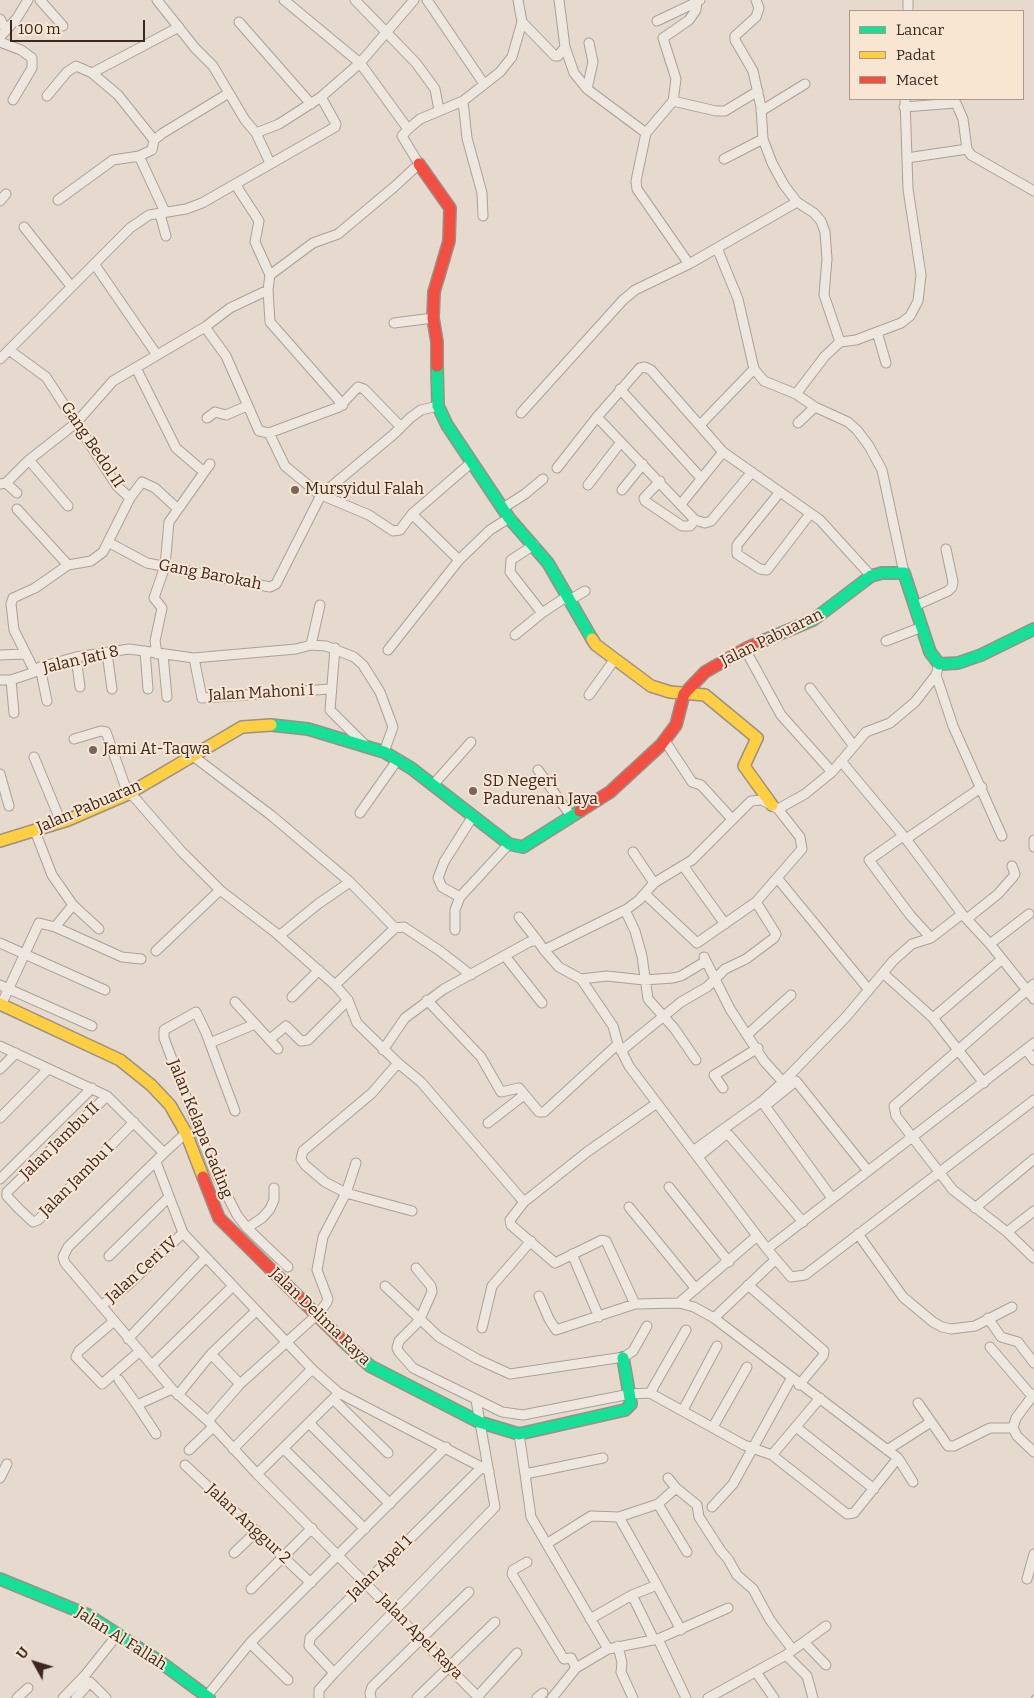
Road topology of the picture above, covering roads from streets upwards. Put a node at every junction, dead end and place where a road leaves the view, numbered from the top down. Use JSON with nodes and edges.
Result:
{"nodes":[{"id":1,"x":28,"y":0,"type":"edge"},
{"id":2,"x":40,"y":0,"type":"edge"},
{"id":3,"x":157,"y":0,"type":"edge"},
{"id":4,"x":284,"y":0,"type":"edge"},
{"id":5,"x":355,"y":0,"type":"edge"},
{"id":6,"x":414,"y":0,"type":"edge"},
{"id":7,"x":427,"y":0,"type":"edge"},
{"id":8,"x":518,"y":0,"type":"edge"},
{"id":9,"x":559,"y":0,"type":"edge"},
{"id":10,"x":756,"y":0,"type":"edge"},
{"id":11,"x":699,"y":1,"type":"edge"},
{"id":12,"x":0,"y":19,"type":"edge"},
{"id":13,"x":657,"y":21,"type":"dead end"},
{"id":14,"x":239,"y":22,"type":"dead end"},
{"id":15,"x":522,"y":22,"type":"junction"},
{"id":16,"x":63,"y":26,"type":"dead end"},
{"id":17,"x":179,"y":27,"type":"junction"},
{"id":18,"x":6,"y":30,"type":"junction"},
{"id":19,"x":384,"y":33,"type":"junction"},
{"id":20,"x":0,"y":37,"type":"edge"},
{"id":21,"x":0,"y":42,"type":"edge"},
{"id":22,"x":589,"y":43,"type":"dead end"},
{"id":23,"x":565,"y":47,"type":"junction"},
{"id":24,"x":360,"y":63,"type":"junction"},
{"id":25,"x":92,"y":73,"type":"junction"},
{"id":26,"x":484,"y":84,"type":"junction"},
{"id":27,"x":805,"y":84,"type":"dead end"},
{"id":28,"x":587,"y":89,"type":"junction"},
{"id":29,"x":758,"y":92,"type":"junction"},
{"id":30,"x":229,"y":93,"type":"junction"},
{"id":31,"x":47,"y":96,"type":"dead end"},
{"id":32,"x":321,"y":97,"type":"junction"},
{"id":33,"x":13,"y":100,"type":"dead end"},
{"id":34,"x":463,"y":101,"type":"junction"},
{"id":35,"x":673,"y":101,"type":"junction"},
{"id":36,"x":904,"y":103,"type":"edge"},
{"id":37,"x":310,"y":104,"type":"junction"},
{"id":38,"x":439,"y":110,"type":"junction"},
{"id":39,"x":761,"y":111,"type":"junction"},
{"id":40,"x":408,"y":129,"type":"junction"},
{"id":41,"x":256,"y":133,"type":"junction"},
{"id":42,"x":646,"y":133,"type":"junction"},
{"id":43,"x":763,"y":139,"type":"junction"},
{"id":44,"x":154,"y":140,"type":"junction"},
{"id":45,"x":967,"y":149,"type":"junction"},
{"id":46,"x":139,"y":156,"type":"junction"},
{"id":47,"x":907,"y":158,"type":"junction"},
{"id":48,"x":724,"y":159,"type":"dead end"},
{"id":49,"x":270,"y":163,"type":"junction"},
{"id":50,"x":419,"y":164,"type":"junction"},
{"id":51,"x":235,"y":184,"type":"junction"},
{"id":52,"x":1034,"y":191,"type":"edge"},
{"id":53,"x":58,"y":200,"type":"dead end"},
{"id":54,"x":797,"y":202,"type":"junction"},
{"id":55,"x":163,"y":213,"type":"junction"},
{"id":56,"x":483,"y":216,"type":"dead end"},
{"id":57,"x":24,"y":227,"type":"dead end"},
{"id":58,"x":166,"y":236,"type":"dead end"},
{"id":59,"x":717,"y":248,"type":"junction"},
{"id":60,"x":689,"y":264,"type":"junction"},
{"id":61,"x":96,"y":265,"type":"junction"},
{"id":62,"x":270,"y":275,"type":"junction"},
{"id":63,"x":71,"y":286,"type":"junction"},
{"id":64,"x":268,"y":290,"type":"junction"},
{"id":65,"x":432,"y":318,"type":"junction"},
{"id":66,"x":394,"y":323,"type":"dead end"},
{"id":67,"x":204,"y":327,"type":"junction"},
{"id":68,"x":877,"y":332,"type":"junction"},
{"id":69,"x":840,"y":342,"type":"junction"},
{"id":70,"x":9,"y":350,"type":"junction"},
{"id":71,"x":157,"y":355,"type":"junction"},
{"id":72,"x":0,"y":360,"type":"edge"},
{"id":73,"x":886,"y":363,"type":"dead end"},
{"id":74,"x":136,"y":368,"type":"junction"},
{"id":75,"x":754,"y":369,"type":"junction"},
{"id":76,"x":620,"y":389,"type":"junction"},
{"id":77,"x":796,"y":394,"type":"junction"},
{"id":78,"x":343,"y":405,"type":"junction"},
{"id":79,"x":247,"y":406,"type":"junction"},
{"id":80,"x":438,"y":406,"type":"junction"},
{"id":81,"x":815,"y":407,"type":"junction"},
{"id":82,"x":521,"y":413,"type":"dead end"},
{"id":83,"x":597,"y":417,"type":"junction"},
{"id":84,"x":207,"y":418,"type":"dead end"},
{"id":85,"x":76,"y":423,"type":"junction"},
{"id":86,"x":798,"y":423,"type":"dead end"},
{"id":87,"x":700,"y":425,"type":"junction"},
{"id":88,"x":401,"y":427,"type":"junction"},
{"id":89,"x":270,"y":433,"type":"junction"},
{"id":90,"x":621,"y":442,"type":"junction"},
{"id":91,"x":723,"y":452,"type":"junction"},
{"id":92,"x":29,"y":460,"type":"junction"},
{"id":93,"x":472,"y":462,"type":"junction"},
{"id":94,"x":210,"y":464,"type":"dead end"},
{"id":95,"x":643,"y":464,"type":"junction"},
{"id":96,"x":557,"y":468,"type":"dead end"},
{"id":97,"x":204,"y":472,"type":"junction"},
{"id":98,"x":752,"y":472,"type":"junction"},
{"id":99,"x":701,"y":478,"type":"junction"},
{"id":100,"x":543,"y":479,"type":"dead end"},
{"id":101,"x":660,"y":480,"type":"junction"},
{"id":102,"x":3,"y":484,"type":"edge"},
{"id":103,"x":588,"y":485,"type":"dead end"},
{"id":104,"x":622,"y":490,"type":"dead end"},
{"id":105,"x":780,"y":492,"type":"junction"},
{"id":106,"x":17,"y":493,"type":"dead end"},
{"id":107,"x":321,"y":495,"type":"junction"},
{"id":108,"x":130,"y":498,"type":"junction"},
{"id":109,"x":681,"y":504,"type":"junction"},
{"id":110,"x":68,"y":506,"type":"dead end"},
{"id":111,"x":17,"y":509,"type":"dead end"},
{"id":112,"x":178,"y":509,"type":"junction"},
{"id":113,"x":506,"y":513,"type":"junction"},
{"id":114,"x":412,"y":514,"type":"junction"},
{"id":115,"x":810,"y":514,"type":"junction"},
{"id":116,"x":695,"y":520,"type":"junction"},
{"id":117,"x":108,"y":542,"type":"junction"},
{"id":118,"x":534,"y":545,"type":"junction"},
{"id":119,"x":946,"y":549,"type":"dead end"},
{"id":120,"x":459,"y":560,"type":"junction"},
{"id":121,"x":68,"y":565,"type":"junction"},
{"id":122,"x":165,"y":566,"type":"junction"},
{"id":123,"x":904,"y":573,"type":"junction"},
{"id":124,"x":871,"y":576,"type":"junction"},
{"id":125,"x":585,"y":591,"type":"dead end"},
{"id":126,"x":567,"y":599,"type":"junction"},
{"id":127,"x":320,"y":605,"type":"dead end"},
{"id":128,"x":915,"y":606,"type":"junction"},
{"id":129,"x":542,"y":613,"type":"junction"},
{"id":130,"x":922,"y":627,"type":"junction"},
{"id":131,"x":1033,"y":630,"type":"edge"},
{"id":132,"x":515,"y":635,"type":"dead end"},
{"id":133,"x":886,"y":641,"type":"dead end"},
{"id":134,"x":311,"y":645,"type":"junction"},
{"id":135,"x":335,"y":648,"type":"junction"},
{"id":136,"x":745,"y":649,"type":"junction"},
{"id":137,"x":388,"y":650,"type":"dead end"},
{"id":138,"x":145,"y":651,"type":"junction"},
{"id":139,"x":107,"y":653,"type":"junction"},
{"id":140,"x":25,"y":654,"type":"junction"},
{"id":141,"x":160,"y":654,"type":"junction"},
{"id":142,"x":0,"y":655,"type":"edge"},
{"id":143,"x":76,"y":658,"type":"junction"},
{"id":144,"x":194,"y":658,"type":"junction"},
{"id":145,"x":615,"y":659,"type":"junction"},
{"id":146,"x":939,"y":664,"type":"junction"},
{"id":147,"x":37,"y":669,"type":"junction"},
{"id":148,"x":936,"y":675,"type":"junction"},
{"id":149,"x":0,"y":680,"type":"edge"},
{"id":150,"x":11,"y":680,"type":"junction"},
{"id":151,"x":80,"y":687,"type":"dead end"},
{"id":152,"x":810,"y":688,"type":"dead end"},
{"id":153,"x":112,"y":689,"type":"dead end"},
{"id":154,"x":148,"y":689,"type":"dead end"},
{"id":155,"x":330,"y":689,"type":"junction"},
{"id":156,"x":684,"y":694,"type":"junction"},
{"id":157,"x":589,"y":695,"type":"dead end"},
{"id":158,"x":168,"y":697,"type":"dead end"},
{"id":159,"x":47,"y":701,"type":"dead end"},
{"id":160,"x":14,"y":713,"type":"dead end"},
{"id":161,"x":74,"y":739,"type":"dead end"},
{"id":162,"x":665,"y":741,"type":"junction"},
{"id":163,"x":471,"y":742,"type":"dead end"},
{"id":164,"x":853,"y":745,"type":"junction"},
{"id":165,"x":366,"y":748,"type":"junction"},
{"id":166,"x":384,"y":752,"type":"junction"},
{"id":167,"x":193,"y":756,"type":"junction"},
{"id":168,"x":34,"y":757,"type":"dead end"},
{"id":169,"x":398,"y":760,"type":"junction"},
{"id":170,"x":841,"y":761,"type":"junction"},
{"id":171,"x":538,"y":770,"type":"dead end"},
{"id":172,"x":832,"y":772,"type":"junction"},
{"id":173,"x":0,"y":774,"type":"edge"},
{"id":174,"x":432,"y":785,"type":"junction"},
{"id":175,"x":982,"y":787,"type":"junction"},
{"id":176,"x":128,"y":794,"type":"junction"},
{"id":177,"x":8,"y":806,"type":"dead end"},
{"id":178,"x":775,"y":807,"type":"junction"},
{"id":179,"x":360,"y":813,"type":"dead end"},
{"id":180,"x":473,"y":816,"type":"junction"},
{"id":181,"x":571,"y":816,"type":"junction"},
{"id":182,"x":732,"y":819,"type":"junction"},
{"id":183,"x":62,"y":822,"type":"junction"},
{"id":184,"x":35,"y":831,"type":"junction"},
{"id":185,"x":1002,"y":836,"type":"dead end"},
{"id":186,"x":904,"y":838,"type":"junction"},
{"id":187,"x":1034,"y":840,"type":"edge"},
{"id":188,"x":0,"y":841,"type":"edge"},
{"id":189,"x":509,"y":844,"type":"junction"},
{"id":190,"x":1034,"y":847,"type":"edge"},
{"id":191,"x":632,"y":852,"type":"dead end"},
{"id":192,"x":1012,"y":866,"type":"dead end"},
{"id":193,"x":684,"y":867,"type":"junction"},
{"id":194,"x":778,"y":879,"type":"junction"},
{"id":195,"x":350,"y":882,"type":"junction"},
{"id":196,"x":654,"y":883,"type":"junction"},
{"id":197,"x":220,"y":890,"type":"junction"},
{"id":198,"x":645,"y":894,"type":"junction"},
{"id":199,"x":460,"y":897,"type":"junction"},
{"id":200,"x":756,"y":902,"type":"junction"},
{"id":201,"x":73,"y":905,"type":"junction"},
{"id":202,"x":625,"y":910,"type":"junction"},
{"id":203,"x":1030,"y":914,"type":"dead end"},
{"id":204,"x":965,"y":916,"type":"junction"},
{"id":205,"x":519,"y":917,"type":"dead end"},
{"id":206,"x":725,"y":924,"type":"junction"},
{"id":207,"x":55,"y":927,"type":"junction"},
{"id":208,"x":395,"y":928,"type":"junction"},
{"id":209,"x":99,"y":929,"type":"dead end"},
{"id":210,"x":455,"y":930,"type":"dead end"},
{"id":211,"x":280,"y":936,"type":"junction"},
{"id":212,"x":931,"y":938,"type":"junction"},
{"id":213,"x":537,"y":940,"type":"junction"},
{"id":214,"x":0,"y":943,"type":"edge"},
{"id":215,"x":990,"y":944,"type":"junction"},
{"id":216,"x":544,"y":950,"type":"junction"},
{"id":217,"x":156,"y":951,"type":"dead end"},
{"id":218,"x":25,"y":954,"type":"junction"},
{"id":219,"x":505,"y":956,"type":"junction"},
{"id":220,"x":141,"y":959,"type":"dead end"},
{"id":221,"x":1001,"y":960,"type":"junction"},
{"id":222,"x":319,"y":970,"type":"junction"},
{"id":223,"x":884,"y":974,"type":"junction"},
{"id":224,"x":471,"y":975,"type":"junction"},
{"id":225,"x":715,"y":979,"type":"junction"},
{"id":226,"x":581,"y":980,"type":"junction"},
{"id":227,"x":644,"y":980,"type":"junction"},
{"id":228,"x":1034,"y":984,"type":"edge"},
{"id":229,"x":335,"y":985,"type":"junction"},
{"id":230,"x":5,"y":988,"type":"edge"},
{"id":231,"x":105,"y":990,"type":"dead end"},
{"id":232,"x":869,"y":990,"type":"junction"},
{"id":233,"x":1025,"y":990,"type":"junction"},
{"id":234,"x":791,"y":995,"type":"dead end"},
{"id":235,"x":292,"y":997,"type":"dead end"},
{"id":236,"x":1034,"y":999,"type":"edge"},
{"id":237,"x":348,"y":1000,"type":"junction"},
{"id":238,"x":427,"y":1000,"type":"junction"},
{"id":239,"x":235,"y":1002,"type":"dead end"},
{"id":240,"x":542,"y":1004,"type":"dead end"},
{"id":241,"x":1,"y":1005,"type":"edge"},
{"id":242,"x":664,"y":1017,"type":"junction"},
{"id":243,"x":933,"y":1018,"type":"junction"},
{"id":244,"x":255,"y":1024,"type":"junction"},
{"id":245,"x":92,"y":1026,"type":"dead end"},
{"id":246,"x":748,"y":1034,"type":"junction"},
{"id":247,"x":270,"y":1039,"type":"junction"},
{"id":248,"x":210,"y":1043,"type":"junction"},
{"id":249,"x":1034,"y":1043,"type":"edge"},
{"id":250,"x":0,"y":1046,"type":"edge"},
{"id":251,"x":619,"y":1048,"type":"junction"},
{"id":252,"x":758,"y":1048,"type":"junction"},
{"id":253,"x":278,"y":1049,"type":"dead end"},
{"id":254,"x":1026,"y":1049,"type":"junction"},
{"id":255,"x":383,"y":1050,"type":"junction"},
{"id":256,"x":958,"y":1050,"type":"junction"},
{"id":257,"x":16,"y":1054,"type":"junction"},
{"id":258,"x":696,"y":1060,"type":"dead end"},
{"id":259,"x":1034,"y":1060,"type":"edge"},
{"id":260,"x":398,"y":1064,"type":"junction"},
{"id":261,"x":48,"y":1069,"type":"junction"},
{"id":262,"x":0,"y":1070,"type":"edge"},
{"id":263,"x":783,"y":1082,"type":"junction"},
{"id":264,"x":984,"y":1083,"type":"junction"},
{"id":265,"x":92,"y":1088,"type":"junction"},
{"id":266,"x":723,"y":1088,"type":"dead end"},
{"id":267,"x":524,"y":1094,"type":"junction"},
{"id":268,"x":107,"y":1096,"type":"junction"},
{"id":269,"x":1034,"y":1100,"type":"edge"},
{"id":270,"x":657,"y":1103,"type":"junction"},
{"id":271,"x":235,"y":1111,"type":"dead end"},
{"id":272,"x":0,"y":1118,"type":"edge"},
{"id":273,"x":134,"y":1122,"type":"junction"},
{"id":274,"x":488,"y":1123,"type":"dead end"},
{"id":275,"x":192,"y":1130,"type":"junction"},
{"id":276,"x":913,"y":1139,"type":"junction"},
{"id":277,"x":164,"y":1153,"type":"junction"},
{"id":278,"x":695,"y":1154,"type":"junction"},
{"id":279,"x":1034,"y":1160,"type":"edge"},
{"id":280,"x":156,"y":1162,"type":"junction"},
{"id":281,"x":356,"y":1162,"type":"dead end"},
{"id":282,"x":868,"y":1172,"type":"junction"},
{"id":283,"x":940,"y":1172,"type":"junction"},
{"id":284,"x":0,"y":1179,"type":"edge"},
{"id":285,"x":669,"y":1187,"type":"dead end"},
{"id":286,"x":274,"y":1188,"type":"dead end"},
{"id":287,"x":346,"y":1192,"type":"junction"},
{"id":288,"x":168,"y":1198,"type":"junction"},
{"id":289,"x":832,"y":1198,"type":"junction"},
{"id":290,"x":524,"y":1202,"type":"junction"},
{"id":291,"x":628,"y":1207,"type":"dead end"},
{"id":292,"x":975,"y":1208,"type":"junction"},
{"id":293,"x":19,"y":1209,"type":"joint"},
{"id":294,"x":412,"y":1211,"type":"dead end"},
{"id":295,"x":1034,"y":1211,"type":"edge"},
{"id":296,"x":803,"y":1222,"type":"junction"},
{"id":297,"x":247,"y":1228,"type":"junction"},
{"id":298,"x":1007,"y":1232,"type":"junction"},
{"id":299,"x":183,"y":1233,"type":"junction"},
{"id":300,"x":858,"y":1234,"type":"junction"},
{"id":301,"x":757,"y":1236,"type":"junction"},
{"id":302,"x":531,"y":1241,"type":"junction"},
{"id":303,"x":767,"y":1249,"type":"junction"},
{"id":304,"x":572,"y":1254,"type":"junction"},
{"id":305,"x":109,"y":1256,"type":"dead end"},
{"id":306,"x":205,"y":1258,"type":"junction"},
{"id":307,"x":1034,"y":1258,"type":"edge"},
{"id":308,"x":776,"y":1259,"type":"junction"},
{"id":309,"x":729,"y":1262,"type":"junction"},
{"id":310,"x":288,"y":1267,"type":"dead end"},
{"id":311,"x":416,"y":1268,"type":"dead end"},
{"id":312,"x":748,"y":1285,"type":"junction"},
{"id":313,"x":233,"y":1286,"type":"junction"},
{"id":314,"x":385,"y":1286,"type":"dead end"},
{"id":315,"x":696,"y":1289,"type":"junction"},
{"id":316,"x":539,"y":1296,"type":"dead end"},
{"id":317,"x":679,"y":1302,"type":"junction"},
{"id":318,"x":635,"y":1304,"type":"junction"},
{"id":319,"x":101,"y":1306,"type":"junction"},
{"id":320,"x":1012,"y":1307,"type":"dead end"},
{"id":321,"x":256,"y":1310,"type":"junction"},
{"id":322,"x":318,"y":1315,"type":"junction"},
{"id":323,"x":599,"y":1317,"type":"junction"},
{"id":324,"x":714,"y":1318,"type":"junction"},
{"id":325,"x":988,"y":1318,"type":"junction"},
{"id":326,"x":419,"y":1320,"type":"junction"},
{"id":327,"x":114,"y":1321,"type":"junction"},
{"id":328,"x":647,"y":1326,"type":"dead end"},
{"id":329,"x":482,"y":1328,"type":"dead end"},
{"id":330,"x":686,"y":1330,"type":"dead end"},
{"id":331,"x":128,"y":1339,"type":"junction"},
{"id":332,"x":286,"y":1342,"type":"junction"},
{"id":333,"x":717,"y":1346,"type":"dead end"},
{"id":334,"x":990,"y":1347,"type":"dead end"},
{"id":335,"x":140,"y":1351,"type":"junction"},
{"id":336,"x":211,"y":1354,"type":"junction"},
{"id":337,"x":623,"y":1358,"type":"junction"},
{"id":338,"x":156,"y":1361,"type":"dead end"},
{"id":339,"x":1034,"y":1363,"type":"edge"},
{"id":340,"x":747,"y":1367,"type":"dead end"},
{"id":341,"x":312,"y":1369,"type":"junction"},
{"id":342,"x":120,"y":1380,"type":"dead end"},
{"id":343,"x":795,"y":1382,"type":"junction"},
{"id":344,"x":240,"y":1384,"type":"junction"},
{"id":345,"x":175,"y":1392,"type":"junction"},
{"id":346,"x":650,"y":1393,"type":"junction"},
{"id":347,"x":1033,"y":1395,"type":"edge"},
{"id":348,"x":336,"y":1396,"type":"junction"},
{"id":349,"x":630,"y":1398,"type":"junction"},
{"id":350,"x":820,"y":1398,"type":"junction"},
{"id":351,"x":476,"y":1400,"type":"junction"},
{"id":352,"x":918,"y":1403,"type":"dead end"},
{"id":353,"x":137,"y":1404,"type":"junction"},
{"id":354,"x":683,"y":1410,"type":"junction"},
{"id":355,"x":309,"y":1422,"type":"junction"},
{"id":356,"x":479,"y":1422,"type":"junction"},
{"id":357,"x":931,"y":1422,"type":"junction"},
{"id":358,"x":210,"y":1424,"type":"junction"},
{"id":359,"x":713,"y":1427,"type":"junction"},
{"id":360,"x":796,"y":1427,"type":"junction"},
{"id":361,"x":1014,"y":1428,"type":"junction"},
{"id":362,"x":156,"y":1434,"type":"dead end"},
{"id":363,"x":519,"y":1434,"type":"junction"},
{"id":364,"x":446,"y":1447,"type":"junction"},
{"id":365,"x":283,"y":1448,"type":"junction"},
{"id":366,"x":753,"y":1448,"type":"junction"},
{"id":367,"x":233,"y":1449,"type":"junction"},
{"id":368,"x":189,"y":1450,"type":"dead end"},
{"id":369,"x":887,"y":1450,"type":"junction"},
{"id":370,"x":1034,"y":1452,"type":"edge"},
{"id":371,"x":388,"y":1453,"type":"dead end"},
{"id":372,"x":772,"y":1455,"type":"junction"},
{"id":373,"x":603,"y":1458,"type":"dead end"},
{"id":374,"x":898,"y":1458,"type":"junction"},
{"id":375,"x":7,"y":1464,"type":"dead end"},
{"id":376,"x":185,"y":1465,"type":"dead end"},
{"id":377,"x":485,"y":1469,"type":"junction"},
{"id":378,"x":257,"y":1474,"type":"junction"},
{"id":379,"x":525,"y":1474,"type":"junction"},
{"id":380,"x":0,"y":1478,"type":"edge"},
{"id":381,"x":668,"y":1478,"type":"dead end"},
{"id":382,"x":913,"y":1482,"type":"dead end"},
{"id":383,"x":676,"y":1488,"type":"junction"},
{"id":384,"x":874,"y":1489,"type":"junction"},
{"id":385,"x":390,"y":1504,"type":"junction"},
{"id":386,"x":658,"y":1504,"type":"junction"},
{"id":387,"x":712,"y":1507,"type":"dead end"},
{"id":388,"x":619,"y":1517,"type":"junction"},
{"id":389,"x":312,"y":1528,"type":"junction"},
{"id":390,"x":364,"y":1529,"type":"junction"},
{"id":391,"x":257,"y":1531,"type":"junction"},
{"id":392,"x":548,"y":1543,"type":"junction"},
{"id":393,"x":687,"y":1552,"type":"dead end"},
{"id":394,"x":234,"y":1553,"type":"dead end"},
{"id":395,"x":1034,"y":1554,"type":"edge"},
{"id":396,"x":339,"y":1555,"type":"junction"},
{"id":397,"x":283,"y":1556,"type":"junction"},
{"id":398,"x":527,"y":1562,"type":"dead end"},
{"id":399,"x":0,"y":1579,"type":"edge"},
{"id":400,"x":1027,"y":1579,"type":"dead end"},
{"id":401,"x":311,"y":1583,"type":"junction"},
{"id":402,"x":366,"y":1583,"type":"junction"},
{"id":403,"x":658,"y":1585,"type":"junction"},
{"id":404,"x":250,"y":1589,"type":"dead end"},
{"id":405,"x":469,"y":1592,"type":"dead end"},
{"id":406,"x":632,"y":1595,"type":"junction"},
{"id":407,"x":728,"y":1608,"type":"dead end"},
{"id":408,"x":393,"y":1611,"type":"junction"},
{"id":409,"x":590,"y":1619,"type":"junction"},
{"id":410,"x":495,"y":1622,"type":"dead end"},
{"id":411,"x":826,"y":1626,"type":"dead end"},
{"id":412,"x":681,"y":1630,"type":"junction"},
{"id":413,"x":118,"y":1634,"type":"junction"},
{"id":414,"x":420,"y":1638,"type":"junction"},
{"id":415,"x":656,"y":1640,"type":"junction"},
{"id":416,"x":804,"y":1642,"type":"junction"},
{"id":417,"x":253,"y":1643,"type":"junction"},
{"id":418,"x":618,"y":1646,"type":"junction"},
{"id":419,"x":608,"y":1649,"type":"junction"},
{"id":420,"x":789,"y":1652,"type":"junction"},
{"id":421,"x":518,"y":1653,"type":"dead end"},
{"id":422,"x":826,"y":1664,"type":"dead end"},
{"id":423,"x":450,"y":1667,"type":"junction"},
{"id":424,"x":576,"y":1668,"type":"junction"},
{"id":425,"x":334,"y":1672,"type":"junction"},
{"id":426,"x":756,"y":1672,"type":"junction"},
{"id":427,"x":288,"y":1680,"type":"dead end"},
{"id":428,"x":28,"y":1688,"type":"dead end"},
{"id":429,"x":210,"y":1697,"type":"edge"},
{"id":430,"x":478,"y":1697,"type":"edge"},
{"id":431,"x":17,"y":1698,"type":"edge"},
{"id":432,"x":62,"y":1698,"type":"edge"},
{"id":433,"x":76,"y":1698,"type":"edge"},
{"id":434,"x":106,"y":1698,"type":"edge"},
{"id":435,"x":319,"y":1698,"type":"edge"},
{"id":436,"x":371,"y":1698,"type":"edge"},
{"id":437,"x":417,"y":1698,"type":"edge"},
{"id":438,"x":552,"y":1698,"type":"edge"},
{"id":439,"x":634,"y":1698,"type":"edge"},
{"id":440,"x":686,"y":1698,"type":"edge"},
{"id":441,"x":708,"y":1698,"type":"edge"},
{"id":442,"x":774,"y":1698,"type":"edge"},
{"id":443,"x":813,"y":1698,"type":"edge"}],
"edges":[{"from":1,"to":18,"type":"street"},
{"from":2,"to":16,"type":"street"},
{"from":3,"to":17,"type":"street"},
{"from":4,"to":24,"type":"street"},
{"from":5,"to":19,"type":"street"},
{"from":6,"to":19,"type":"street"},
{"from":7,"to":26,"type":"street"},
{"from":8,"to":15,"type":"street"},
{"from":9,"to":23,"type":"street"},
{"from":10,"to":29,"type":"street"},
{"from":11,"to":13,"type":"street"},
{"from":11,"to":35,"type":"street"},
{"from":12,"to":18,"type":"street"},
{"from":14,"to":37,"type":"street"},
{"from":15,"to":23,"type":"street"},
{"from":15,"to":26,"type":"street"},
{"from":17,"to":25,"type":"street"},
{"from":17,"to":30,"type":"street"},
{"from":18,"to":20,"type":"street"},
{"from":19,"to":24,"type":"street"},
{"from":19,"to":38,"type":"street"},
{"from":21,"to":33,"type":"street"},
{"from":22,"to":28,"type":"street"},
{"from":23,"to":28,"type":"street"},
{"from":24,"to":32,"type":"street"},
{"from":24,"to":40,"type":"street"},
{"from":25,"to":31,"type":"street"},
{"from":25,"to":44,"type":"street"},
{"from":26,"to":34,"type":"street"},
{"from":27,"to":39,"type":"street"},
{"from":28,"to":42,"type":"street"},
{"from":29,"to":35,"type":"street"},
{"from":29,"to":39,"type":"street"},
{"from":30,"to":41,"type":"street"},
{"from":30,"to":44,"type":"street"},
{"from":32,"to":37,"type":"street"},
{"from":32,"to":49,"type":"street"},
{"from":34,"to":38,"type":"street"},
{"from":34,"to":56,"type":"street"},
{"from":35,"to":42,"type":"street"},
{"from":36,"to":45,"type":"street"},
{"from":36,"to":47,"type":"street"},
{"from":37,"to":41,"type":"street"},
{"from":38,"to":40,"type":"street"},
{"from":39,"to":43,"type":"street"},
{"from":40,"to":50,"type":"street"},
{"from":41,"to":49,"type":"street"},
{"from":42,"to":60,"type":"street"},
{"from":43,"to":48,"type":"street"},
{"from":43,"to":54,"type":"street"},
{"from":44,"to":46,"type":"street"},
{"from":45,"to":47,"type":"street"},
{"from":45,"to":52,"type":"street"},
{"from":46,"to":53,"type":"street"},
{"from":46,"to":55,"type":"street"},
{"from":47,"to":68,"type":"street"},
{"from":49,"to":51,"type":"street"},
{"from":50,"to":62,"type":"street"},
{"from":50,"to":65,"type":"street"},
{"from":51,"to":55,"type":"street"},
{"from":51,"to":62,"type":"street"},
{"from":54,"to":59,"type":"street"},
{"from":54,"to":69,"type":"street"},
{"from":55,"to":58,"type":"street"},
{"from":55,"to":61,"type":"street"},
{"from":57,"to":63,"type":"street"},
{"from":59,"to":60,"type":"street"},
{"from":59,"to":75,"type":"street"},
{"from":60,"to":82,"type":"street"},
{"from":61,"to":63,"type":"street"},
{"from":61,"to":71,"type":"street"},
{"from":62,"to":64,"type":"street"},
{"from":63,"to":70,"type":"street"},
{"from":64,"to":67,"type":"street"},
{"from":64,"to":78,"type":"street"},
{"from":65,"to":66,"type":"street"},
{"from":65,"to":80,"type":"street"},
{"from":67,"to":71,"type":"street"},
{"from":67,"to":79,"type":"street"},
{"from":68,"to":69,"type":"street"},
{"from":68,"to":73,"type":"street"},
{"from":69,"to":77,"type":"street"},
{"from":70,"to":72,"type":"street"},
{"from":70,"to":85,"type":"street","name":"Gang Bedol II"},
{"from":71,"to":74,"type":"street"},
{"from":74,"to":85,"type":"street"},
{"from":74,"to":97,"type":"street"},
{"from":75,"to":77,"type":"street"},
{"from":75,"to":87,"type":"street"},
{"from":76,"to":83,"type":"street"},
{"from":76,"to":87,"type":"street"},
{"from":76,"to":99,"type":"street"},
{"from":77,"to":81,"type":"street"},
{"from":78,"to":88,"type":"street"},
{"from":78,"to":89,"type":"street"},
{"from":79,"to":84,"type":"street"},
{"from":79,"to":89,"type":"street"},
{"from":80,"to":88,"type":"street"},
{"from":80,"to":93,"type":"street"},
{"from":81,"to":86,"type":"street"},
{"from":81,"to":123,"type":"street"},
{"from":83,"to":90,"type":"street"},
{"from":83,"to":96,"type":"street"},
{"from":85,"to":92,"type":"street"},
{"from":85,"to":108,"type":"street","name":"Gang Bedol II"},
{"from":87,"to":91,"type":"street"},
{"from":88,"to":107,"type":"street"},
{"from":89,"to":107,"type":"street"},
{"from":90,"to":95,"type":"street"},
{"from":90,"to":103,"type":"street"},
{"from":91,"to":98,"type":"street"},
{"from":91,"to":99,"type":"street"},
{"from":92,"to":102,"type":"street"},
{"from":92,"to":110,"type":"street"},
{"from":93,"to":113,"type":"street"},
{"from":93,"to":114,"type":"street"},
{"from":94,"to":97,"type":"street"},
{"from":95,"to":101,"type":"street"},
{"from":95,"to":104,"type":"street"},
{"from":97,"to":112,"type":"street"},
{"from":98,"to":105,"type":"street"},
{"from":98,"to":116,"type":"street"},
{"from":99,"to":109,"type":"street"},
{"from":100,"to":113,"type":"street"},
{"from":101,"to":109,"type":"street"},
{"from":101,"to":116,"type":"street"},
{"from":102,"to":106,"type":"street"},
{"from":105,"to":115,"type":"street"},
{"from":105,"to":115,"type":"street"},
{"from":107,"to":114,"type":"street"},
{"from":107,"to":122,"type":"street","name":"Gang Barokah"},
{"from":108,"to":112,"type":"street"},
{"from":108,"to":117,"type":"street","name":"Gang Bedol II"},
{"from":109,"to":116,"type":"street"},
{"from":111,"to":121,"type":"street"},
{"from":112,"to":122,"type":"street"},
{"from":113,"to":118,"type":"street"},
{"from":113,"to":120,"type":"street"},
{"from":114,"to":120,"type":"street"},
{"from":115,"to":124,"type":"street"},
{"from":117,"to":121,"type":"street","name":"Gang Bedol II"},
{"from":117,"to":122,"type":"street","name":"Gang Barokah"},
{"from":118,"to":126,"type":"street"},
{"from":118,"to":129,"type":"street"},
{"from":119,"to":128,"type":"street"},
{"from":120,"to":137,"type":"street"},
{"from":121,"to":140,"type":"street","name":"Gang Bedol II"},
{"from":122,"to":141,"type":"street"},
{"from":123,"to":124,"type":"street"},
{"from":123,"to":128,"type":"street"},
{"from":124,"to":136,"type":"street","name":"Jalan Pabuaran"},
{"from":125,"to":126,"type":"street"},
{"from":126,"to":129,"type":"street"},
{"from":126,"to":145,"type":"street"},
{"from":127,"to":134,"type":"street"},
{"from":128,"to":130,"type":"street"},
{"from":129,"to":132,"type":"street"},
{"from":130,"to":133,"type":"street"},
{"from":130,"to":146,"type":"street"},
{"from":131,"to":146,"type":"street"},
{"from":134,"to":135,"type":"street","name":"Jalan Jati 8"},
{"from":134,"to":144,"type":"street","name":"Jalan Jati 8"},
{"from":135,"to":155,"type":"street"},
{"from":135,"to":166,"type":"street"},
{"from":136,"to":156,"type":"street","name":"Jalan Pabuaran"},
{"from":136,"to":172,"type":"street"},
{"from":138,"to":139,"type":"street","name":"Jalan Jati 8"},
{"from":138,"to":141,"type":"street","name":"Jalan Jati 8"},
{"from":138,"to":154,"type":"street"},
{"from":139,"to":143,"type":"street","name":"Jalan Jati 8"},
{"from":139,"to":153,"type":"street"},
{"from":140,"to":142,"type":"street"},
{"from":140,"to":147,"type":"street","name":"Gang Bedol II"},
{"from":141,"to":144,"type":"street","name":"Jalan Jati 8"},
{"from":141,"to":158,"type":"street"},
{"from":143,"to":147,"type":"street","name":"Jalan Jati 8"},
{"from":143,"to":151,"type":"street"},
{"from":144,"to":155,"type":"street","name":"Jalan Mahoni I"},
{"from":145,"to":156,"type":"street"},
{"from":145,"to":157,"type":"street"},
{"from":146,"to":148,"type":"street"},
{"from":147,"to":150,"type":"street","name":"Jalan Jati 8"},
{"from":147,"to":159,"type":"street","name":"Gang Bedol II"},
{"from":148,"to":164,"type":"street"},
{"from":148,"to":175,"type":"street"},
{"from":149,"to":150,"type":"street","name":"Jalan Jati 8"},
{"from":150,"to":160,"type":"street"},
{"from":152,"to":164,"type":"street"},
{"from":155,"to":165,"type":"street"},
{"from":156,"to":162,"type":"street","name":"Jalan Pabuaran"},
{"from":156,"to":178,"type":"street"},
{"from":161,"to":176,"type":"street"},
{"from":162,"to":181,"type":"street","name":"Jalan Pabuaran"},
{"from":162,"to":182,"type":"street"},
{"from":163,"to":174,"type":"street"},
{"from":164,"to":170,"type":"street"},
{"from":165,"to":166,"type":"street","name":"Jalan Pabuaran"},
{"from":165,"to":167,"type":"street","name":"Jalan Pabuaran"},
{"from":166,"to":169,"type":"street","name":"Jalan Pabuaran"},
{"from":167,"to":176,"type":"street","name":"Jalan Pabuaran"},
{"from":167,"to":195,"type":"street"},
{"from":168,"to":183,"type":"street"},
{"from":169,"to":174,"type":"street","name":"Jalan Pabuaran"},
{"from":169,"to":179,"type":"street"},
{"from":170,"to":172,"type":"street"},
{"from":170,"to":186,"type":"street"},
{"from":171,"to":181,"type":"street"},
{"from":172,"to":178,"type":"street"},
{"from":173,"to":177,"type":"street"},
{"from":174,"to":180,"type":"street","name":"Jalan Pabuaran"},
{"from":175,"to":185,"type":"street"},
{"from":175,"to":186,"type":"street"},
{"from":176,"to":183,"type":"street","name":"Jalan Pabuaran"},
{"from":176,"to":197,"type":"street"},
{"from":178,"to":182,"type":"street"},
{"from":178,"to":194,"type":"street"},
{"from":180,"to":189,"type":"street","name":"Jalan Pabuaran"},
{"from":180,"to":199,"type":"street"},
{"from":181,"to":189,"type":"street","name":"Jalan Pabuaran"},
{"from":182,"to":193,"type":"street"},
{"from":183,"to":184,"type":"street","name":"Jalan Pabuaran"},
{"from":184,"to":188,"type":"street","name":"Jalan Pabuaran"},
{"from":184,"to":201,"type":"street"},
{"from":186,"to":204,"type":"street"},
{"from":186,"to":212,"type":"street"},
{"from":187,"to":190,"type":"street"},
{"from":189,"to":199,"type":"street"},
{"from":191,"to":196,"type":"street"},
{"from":192,"to":204,"type":"street"},
{"from":193,"to":196,"type":"street"},
{"from":193,"to":206,"type":"street"},
{"from":194,"to":200,"type":"street"},
{"from":194,"to":232,"type":"street"},
{"from":195,"to":208,"type":"street"},
{"from":195,"to":211,"type":"street"},
{"from":196,"to":198,"type":"street"},
{"from":197,"to":211,"type":"street"},
{"from":197,"to":217,"type":"street"},
{"from":198,"to":202,"type":"street"},
{"from":198,"to":206,"type":"street"},
{"from":199,"to":210,"type":"street"},
{"from":200,"to":206,"type":"street"},
{"from":200,"to":225,"type":"street"},
{"from":201,"to":207,"type":"street"},
{"from":201,"to":209,"type":"street"},
{"from":202,"to":216,"type":"street"},
{"from":202,"to":227,"type":"street"},
{"from":203,"to":215,"type":"street"},
{"from":204,"to":212,"type":"street"},
{"from":204,"to":215,"type":"street"},
{"from":205,"to":213,"type":"street"},
{"from":207,"to":218,"type":"street"},
{"from":207,"to":220,"type":"street"},
{"from":208,"to":224,"type":"street"},
{"from":208,"to":229,"type":"street"},
{"from":211,"to":222,"type":"street"},
{"from":212,"to":223,"type":"street"},
{"from":213,"to":216,"type":"street"},
{"from":213,"to":219,"type":"street"},
{"from":214,"to":218,"type":"street"},
{"from":215,"to":221,"type":"street"},
{"from":216,"to":226,"type":"street"},
{"from":218,"to":230,"type":"street"},
{"from":218,"to":231,"type":"street"},
{"from":219,"to":224,"type":"street"},
{"from":219,"to":240,"type":"street"},
{"from":221,"to":233,"type":"street"},
{"from":221,"to":243,"type":"street"},
{"from":222,"to":229,"type":"street"},
{"from":222,"to":235,"type":"street"},
{"from":223,"to":232,"type":"street"},
{"from":223,"to":243,"type":"street"},
{"from":224,"to":238,"type":"street"},
{"from":225,"to":227,"type":"street"},
{"from":225,"to":242,"type":"street"},
{"from":225,"to":246,"type":"street"},
{"from":226,"to":227,"type":"street"},
{"from":226,"to":251,"type":"street"},
{"from":227,"to":242,"type":"street"},
{"from":228,"to":233,"type":"street"},
{"from":229,"to":237,"type":"street"},
{"from":230,"to":241,"type":"street"},
{"from":230,"to":245,"type":"street"},
{"from":232,"to":263,"type":"street"},
{"from":233,"to":236,"type":"street"},
{"from":233,"to":256,"type":"street"},
{"from":234,"to":246,"type":"street"},
{"from":237,"to":247,"type":"street"},
{"from":237,"to":255,"type":"street"},
{"from":238,"to":255,"type":"street"},
{"from":238,"to":267,"type":"street"},
{"from":239,"to":244,"type":"street"},
{"from":241,"to":275,"type":"street","name":"Jalan Delima Raya"},
{"from":242,"to":251,"type":"street"},
{"from":242,"to":258,"type":"street"},
{"from":243,"to":256,"type":"street"},
{"from":244,"to":247,"type":"street"},
{"from":244,"to":248,"type":"street"},
{"from":246,"to":252,"type":"street"},
{"from":247,"to":253,"type":"street"},
{"from":248,"to":271,"type":"street"},
{"from":248,"to":275,"type":"street","name":"Jalan Kelapa Gading"},
{"from":249,"to":254,"type":"street"},
{"from":250,"to":257,"type":"street"},
{"from":251,"to":267,"type":"street"},
{"from":251,"to":270,"type":"street"},
{"from":252,"to":263,"type":"street"},
{"from":252,"to":266,"type":"street"},
{"from":254,"to":259,"type":"street"},
{"from":254,"to":264,"type":"street"},
{"from":255,"to":260,"type":"street"},
{"from":256,"to":264,"type":"street"},
{"from":256,"to":276,"type":"street"},
{"from":257,"to":261,"type":"street"},
{"from":257,"to":262,"type":"street"},
{"from":260,"to":287,"type":"street"},
{"from":260,"to":290,"type":"street"},
{"from":261,"to":265,"type":"street"},
{"from":261,"to":272,"type":"street"},
{"from":263,"to":278,"type":"street"},
{"from":264,"to":276,"type":"street"},
{"from":265,"to":268,"type":"street"},
{"from":265,"to":284,"type":"street"},
{"from":267,"to":274,"type":"street"},
{"from":268,"to":273,"type":"street"},
{"from":268,"to":293,"type":"street","name":"Jalan Jambu II"},
{"from":269,"to":283,"type":"street"},
{"from":270,"to":278,"type":"street"},
{"from":270,"to":290,"type":"street"},
{"from":273,"to":277,"type":"street"},
{"from":273,"to":293,"type":"street","name":"Jalan Jambu I"},
{"from":275,"to":277,"type":"street","name":"Jalan Apel Raya"},
{"from":275,"to":297,"type":"street","name":"Jalan Kelapa Gading"},
{"from":275,"to":322,"type":"street","name":"Jalan Delima Raya"},
{"from":276,"to":282,"type":"street"},
{"from":276,"to":283,"type":"street"},
{"from":277,"to":280,"type":"street","name":"Jalan Apel Raya"},
{"from":278,"to":296,"type":"street"},
{"from":278,"to":301,"type":"street"},
{"from":279,"to":292,"type":"street"},
{"from":280,"to":288,"type":"street"},
{"from":280,"to":319,"type":"street","name":"Jalan Apel Raya"},
{"from":281,"to":287,"type":"street"},
{"from":282,"to":289,"type":"street"},
{"from":282,"to":289,"type":"street"},
{"from":283,"to":292,"type":"street"},
{"from":283,"to":300,"type":"street"},
{"from":285,"to":309,"type":"street"},
{"from":286,"to":297,"type":"street"},
{"from":287,"to":294,"type":"street"},
{"from":287,"to":322,"type":"street"},
{"from":288,"to":299,"type":"street"},
{"from":288,"to":305,"type":"street"},
{"from":289,"to":296,"type":"street"},
{"from":290,"to":302,"type":"street"},
{"from":291,"to":315,"type":"street"},
{"from":292,"to":298,"type":"street"},
{"from":295,"to":298,"type":"street"},
{"from":296,"to":303,"type":"street"},
{"from":297,"to":310,"type":"street","name":"Jalan Kelapa Gading"},
{"from":298,"to":307,"type":"street"},
{"from":299,"to":306,"type":"street"},
{"from":299,"to":319,"type":"street","name":"Jalan Ceri IV"},
{"from":300,"to":308,"type":"street"},
{"from":300,"to":325,"type":"street"},
{"from":301,"to":303,"type":"street"},
{"from":301,"to":309,"type":"street"},
{"from":302,"to":304,"type":"street"},
{"from":302,"to":329,"type":"street"},
{"from":303,"to":308,"type":"street"},
{"from":304,"to":318,"type":"street"},
{"from":304,"to":323,"type":"street"},
{"from":306,"to":313,"type":"street"},
{"from":306,"to":331,"type":"street"},
{"from":308,"to":312,"type":"street"},
{"from":309,"to":315,"type":"street"},
{"from":311,"to":326,"type":"street"},
{"from":312,"to":324,"type":"street"},
{"from":312,"to":343,"type":"street"},
{"from":313,"to":321,"type":"street"},
{"from":313,"to":338,"type":"street"},
{"from":314,"to":326,"type":"street"},
{"from":315,"to":317,"type":"street"},
{"from":316,"to":323,"type":"street"},
{"from":317,"to":318,"type":"street"},
{"from":317,"to":324,"type":"street"},
{"from":318,"to":323,"type":"street"},
{"from":319,"to":327,"type":"street","name":"Jalan Apel Raya"},
{"from":320,"to":325,"type":"street"},
{"from":321,"to":332,"type":"street"},
{"from":321,"to":336,"type":"street"},
{"from":322,"to":332,"type":"street"},
{"from":322,"to":356,"type":"street","name":"Jalan Delima Raya"},
{"from":324,"to":343,"type":"street"},
{"from":325,"to":339,"type":"street"},
{"from":326,"to":337,"type":"street"},
{"from":326,"to":351,"type":"street"},
{"from":327,"to":331,"type":"street","name":"Jalan Apel Raya"},
{"from":327,"to":335,"type":"street"},
{"from":328,"to":337,"type":"street"},
{"from":330,"to":346,"type":"street"},
{"from":331,"to":335,"type":"street","name":"Jalan Apel Raya"},
{"from":332,"to":341,"type":"street"},
{"from":332,"to":344,"type":"street"},
{"from":333,"to":354,"type":"street"},
{"from":334,"to":347,"type":"street"},
{"from":335,"to":345,"type":"street","name":"Jalan Apel Raya"},
{"from":336,"to":344,"type":"street"},
{"from":336,"to":345,"type":"street"},
{"from":337,"to":349,"type":"street"},
{"from":340,"to":359,"type":"street"},
{"from":341,"to":348,"type":"street"},
{"from":341,"to":367,"type":"street"},
{"from":342,"to":353,"type":"street"},
{"from":343,"to":350,"type":"street"},
{"from":343,"to":366,"type":"street"},
{"from":344,"to":358,"type":"street"},
{"from":345,"to":353,"type":"street"},
{"from":345,"to":358,"type":"street","name":"Jalan Apel Raya"},
{"from":346,"to":349,"type":"street"},
{"from":346,"to":354,"type":"street"},
{"from":347,"to":361,"type":"street"},
{"from":348,"to":355,"type":"street"},
{"from":348,"to":364,"type":"street"},
{"from":348,"to":371,"type":"street"},
{"from":349,"to":351,"type":"street"},
{"from":349,"to":363,"type":"street","name":"Jalan Delima Raya"},
{"from":350,"to":360,"type":"street"},
{"from":350,"to":369,"type":"street"},
{"from":351,"to":356,"type":"street"},
{"from":352,"to":357,"type":"street"},
{"from":353,"to":362,"type":"street"},
{"from":354,"to":359,"type":"street"},
{"from":355,"to":365,"type":"street"},
{"from":355,"to":385,"type":"street"},
{"from":356,"to":363,"type":"street","name":"Jalan Delima Raya"},
{"from":356,"to":377,"type":"street"},
{"from":357,"to":361,"type":"street"},
{"from":357,"to":369,"type":"street"},
{"from":358,"to":367,"type":"street","name":"Jalan Apel Raya"},
{"from":358,"to":368,"type":"street"},
{"from":359,"to":366,"type":"street"},
{"from":360,"to":372,"type":"street"},
{"from":360,"to":384,"type":"street"},
{"from":361,"to":370,"type":"street"},
{"from":363,"to":379,"type":"street"},
{"from":364,"to":377,"type":"street"},
{"from":364,"to":385,"type":"street"},
{"from":365,"to":378,"type":"street"},
{"from":365,"to":390,"type":"street"},
{"from":366,"to":372,"type":"street"},
{"from":366,"to":387,"type":"street"},
{"from":367,"to":378,"type":"street","name":"Jalan Apel Raya"},
{"from":369,"to":374,"type":"street"},
{"from":372,"to":384,"type":"street"},
{"from":373,"to":379,"type":"street"},
{"from":374,"to":382,"type":"street"},
{"from":374,"to":384,"type":"street"},
{"from":375,"to":380,"type":"street"},
{"from":376,"to":391,"type":"street","name":"Jalan Anggur 2"},
{"from":377,"to":402,"type":"street","name":"Jalan Apel 1"},
{"from":377,"to":408,"type":"street"},
{"from":378,"to":389,"type":"street","name":"Jalan Apel Raya"},
{"from":379,"to":392,"type":"street"},
{"from":381,"to":383,"type":"street"},
{"from":383,"to":386,"type":"street"},
{"from":383,"to":420,"type":"street"},
{"from":385,"to":390,"type":"street"},
{"from":386,"to":388,"type":"street"},
{"from":386,"to":393,"type":"street"},
{"from":388,"to":392,"type":"street"},
{"from":388,"to":403,"type":"street"},
{"from":389,"to":396,"type":"street","name":"Jalan Apel Raya"},
{"from":389,"to":397,"type":"street"},
{"from":390,"to":396,"type":"street"},
{"from":391,"to":394,"type":"street"},
{"from":391,"to":397,"type":"street","name":"Jalan Anggur 2"},
{"from":392,"to":409,"type":"street"},
{"from":395,"to":400,"type":"street"},
{"from":396,"to":401,"type":"street"},
{"from":396,"to":402,"type":"street","name":"Jalan Apel Raya"},
{"from":397,"to":401,"type":"street","name":"Jalan Anggur 2"},
{"from":397,"to":404,"type":"street"},
{"from":398,"to":424,"type":"street"},
{"from":399,"to":413,"type":"street","name":"Jalan Al Fallah"},
{"from":401,"to":417,"type":"street"},
{"from":402,"to":408,"type":"street","name":"Jalan Apel Raya"},
{"from":402,"to":425,"type":"street","name":"Jalan Apel 1"},
{"from":403,"to":406,"type":"street"},
{"from":403,"to":412,"type":"street"},
{"from":405,"to":414,"type":"street"},
{"from":406,"to":409,"type":"street"},
{"from":406,"to":415,"type":"street"},
{"from":407,"to":412,"type":"street"},
{"from":408,"to":414,"type":"street","name":"Jalan Apel Raya"},
{"from":408,"to":425,"type":"street"},
{"from":409,"to":419,"type":"street"},
{"from":410,"to":423,"type":"street"},
{"from":411,"to":416,"type":"street"},
{"from":412,"to":415,"type":"street"},
{"from":413,"to":429,"type":"street","name":"Jalan Al Fallah"},
{"from":413,"to":432,"type":"street"},
{"from":414,"to":423,"type":"street","name":"Jalan Apel Raya"},
{"from":414,"to":436,"type":"street"},
{"from":415,"to":418,"type":"street"},
{"from":415,"to":440,"type":"street"},
{"from":416,"to":420,"type":"street"},
{"from":416,"to":422,"type":"street"},
{"from":417,"to":427,"type":"street"},
{"from":417,"to":429,"type":"street"},
{"from":418,"to":419,"type":"street"},
{"from":418,"to":439,"type":"street"},
{"from":419,"to":424,"type":"street"},
{"from":420,"to":426,"type":"street"},
{"from":420,"to":443,"type":"street"},
{"from":421,"to":430,"type":"street"},
{"from":423,"to":430,"type":"street","name":"Jalan Apel Raya"},
{"from":423,"to":437,"type":"street"},
{"from":424,"to":438,"type":"street"},
{"from":425,"to":435,"type":"street"},
{"from":426,"to":441,"type":"street"},
{"from":426,"to":442,"type":"street"},
{"from":428,"to":431,"type":"street"},
{"from":433,"to":434,"type":"street"}]}
